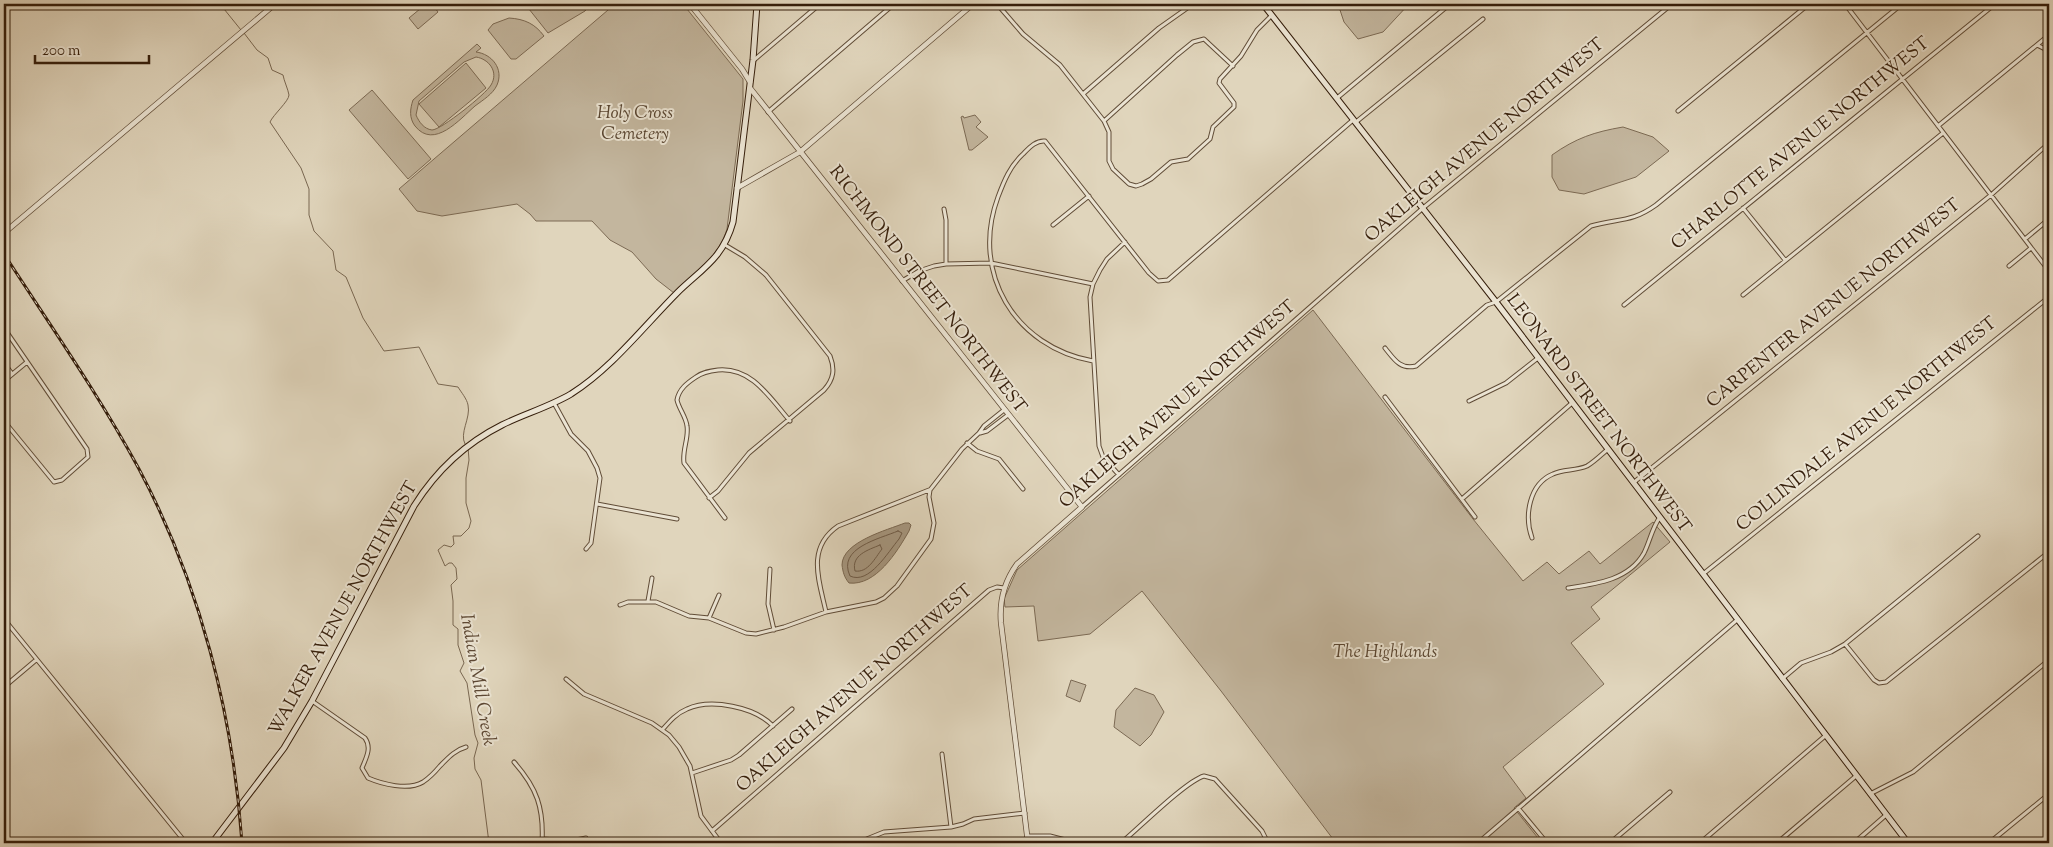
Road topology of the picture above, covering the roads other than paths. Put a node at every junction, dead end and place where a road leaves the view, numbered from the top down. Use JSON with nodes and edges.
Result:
{"nodes":[{"id":1,"x":275,"y":4,"type":"edge"},
{"id":2,"x":690,"y":4,"type":"edge"},
{"id":3,"x":757,"y":4,"type":"edge"},
{"id":4,"x":820,"y":4,"type":"edge"},
{"id":5,"x":894,"y":4,"type":"edge"},
{"id":6,"x":973,"y":4,"type":"edge"},
{"id":7,"x":997,"y":4,"type":"edge"},
{"id":8,"x":1193,"y":4,"type":"edge"},
{"id":9,"x":1262,"y":4,"type":"edge"},
{"id":10,"x":1450,"y":4,"type":"edge"},
{"id":11,"x":1672,"y":4,"type":"edge"},
{"id":12,"x":1809,"y":4,"type":"edge"},
{"id":13,"x":1845,"y":4,"type":"edge"},
{"id":14,"x":1902,"y":4,"type":"edge"},
{"id":15,"x":1995,"y":4,"type":"edge"},
{"id":16,"x":1272,"y":15,"type":"junction"},
{"id":17,"x":1483,"y":19,"type":"dead end"},
{"id":18,"x":1866,"y":32,"type":"junction"},
{"id":19,"x":2049,"y":35,"type":"edge"},
{"id":20,"x":2037,"y":45,"type":"junction"},
{"id":21,"x":2049,"y":51,"type":"edge"},
{"id":22,"x":753,"y":60,"type":"junction"},
{"id":23,"x":1233,"y":66,"type":"junction"},
{"id":24,"x":1902,"y":79,"type":"junction"},
{"id":25,"x":750,"y":86,"type":"junction"},
{"id":26,"x":1083,"y":94,"type":"junction"},
{"id":27,"x":1337,"y":98,"type":"junction"},
{"id":28,"x":1678,"y":111,"type":"dead end"},
{"id":29,"x":768,"y":112,"type":"junction"},
{"id":30,"x":1104,"y":121,"type":"junction"},
{"id":31,"x":1355,"y":121,"type":"junction"},
{"id":32,"x":1938,"y":126,"type":"junction"},
{"id":33,"x":1943,"y":133,"type":"junction"},
{"id":34,"x":2049,"y":144,"type":"edge"},
{"id":35,"x":800,"y":152,"type":"junction"},
{"id":36,"x":737,"y":188,"type":"junction"},
{"id":37,"x":1990,"y":195,"type":"junction"},
{"id":38,"x":1089,"y":196,"type":"junction"},
{"id":39,"x":1423,"y":208,"type":"junction"},
{"id":40,"x":1744,"y":208,"type":"junction"},
{"id":41,"x":944,"y":209,"type":"dead end"},
{"id":42,"x":2049,"y":219,"type":"edge"},
{"id":43,"x":1053,"y":226,"type":"dead end"},
{"id":44,"x":4,"y":233,"type":"edge"},
{"id":45,"x":2024,"y":239,"type":"junction"},
{"id":46,"x":1125,"y":242,"type":"junction"},
{"id":47,"x":725,"y":245,"type":"junction"},
{"id":48,"x":2031,"y":248,"type":"junction"},
{"id":49,"x":1786,"y":260,"type":"junction"},
{"id":50,"x":991,"y":263,"type":"junction"},
{"id":51,"x":946,"y":264,"type":"junction"},
{"id":52,"x":2009,"y":266,"type":"dead end"},
{"id":53,"x":2049,"y":271,"type":"edge"},
{"id":54,"x":902,"y":281,"type":"junction"},
{"id":55,"x":1093,"y":284,"type":"junction"},
{"id":56,"x":1742,"y":295,"type":"dead end"},
{"id":57,"x":2049,"y":297,"type":"edge"},
{"id":58,"x":1496,"y":302,"type":"junction"},
{"id":59,"x":1624,"y":305,"type":"dead end"},
{"id":60,"x":4,"y":328,"type":"edge"},
{"id":61,"x":1385,"y":348,"type":"dead end"},
{"id":62,"x":1538,"y":358,"type":"junction"},
{"id":63,"x":1093,"y":361,"type":"junction"},
{"id":64,"x":27,"y":362,"type":"junction"},
{"id":65,"x":4,"y":363,"type":"edge"},
{"id":66,"x":12,"y":374,"type":"junction"},
{"id":67,"x":4,"y":381,"type":"edge"},
{"id":68,"x":1384,"y":397,"type":"dead end"},
{"id":69,"x":1469,"y":401,"type":"dead end"},
{"id":70,"x":554,"y":403,"type":"junction"},
{"id":71,"x":1572,"y":403,"type":"junction"},
{"id":72,"x":1004,"y":410,"type":"junction"},
{"id":73,"x":1008,"y":415,"type":"junction"},
{"id":74,"x":4,"y":421,"type":"edge"},
{"id":75,"x":790,"y":421,"type":"junction"},
{"id":76,"x":980,"y":433,"type":"junction"},
{"id":77,"x":967,"y":444,"type":"junction"},
{"id":78,"x":1608,"y":450,"type":"junction"},
{"id":79,"x":1119,"y":475,"type":"junction"},
{"id":80,"x":1633,"y":483,"type":"junction"},
{"id":81,"x":1023,"y":489,"type":"dead end"},
{"id":82,"x":930,"y":490,"type":"junction"},
{"id":83,"x":709,"y":498,"type":"junction"},
{"id":84,"x":1462,"y":499,"type":"junction"},
{"id":85,"x":597,"y":504,"type":"junction"},
{"id":86,"x":1082,"y":507,"type":"junction"},
{"id":87,"x":1475,"y":517,"type":"dead end"},
{"id":88,"x":1660,"y":517,"type":"junction"},
{"id":89,"x":725,"y":518,"type":"dead end"},
{"id":90,"x":677,"y":519,"type":"dead end"},
{"id":91,"x":1978,"y":536,"type":"dead end"},
{"id":92,"x":1532,"y":538,"type":"dead end"},
{"id":93,"x":586,"y":549,"type":"dead end"},
{"id":94,"x":2049,"y":552,"type":"edge"},
{"id":95,"x":770,"y":569,"type":"dead end"},
{"id":96,"x":1703,"y":574,"type":"junction"},
{"id":97,"x":652,"y":578,"type":"dead end"},
{"id":98,"x":1004,"y":588,"type":"junction"},
{"id":99,"x":1568,"y":588,"type":"dead end"},
{"id":100,"x":719,"y":595,"type":"dead end"},
{"id":101,"x":648,"y":601,"type":"junction"},
{"id":102,"x":620,"y":605,"type":"dead end"},
{"id":103,"x":826,"y":612,"type":"junction"},
{"id":104,"x":709,"y":618,"type":"junction"},
{"id":105,"x":4,"y":619,"type":"edge"},
{"id":106,"x":1737,"y":620,"type":"junction"},
{"id":107,"x":774,"y":630,"type":"junction"},
{"id":108,"x":1845,"y":644,"type":"junction"},
{"id":109,"x":36,"y":660,"type":"junction"},
{"id":110,"x":2049,"y":660,"type":"edge"},
{"id":111,"x":566,"y":679,"type":"dead end"},
{"id":112,"x":1782,"y":679,"type":"junction"},
{"id":113,"x":4,"y":687,"type":"edge"},
{"id":114,"x":312,"y":701,"type":"junction"},
{"id":115,"x":792,"y":709,"type":"dead end"},
{"id":116,"x":772,"y":726,"type":"junction"},
{"id":117,"x":663,"y":729,"type":"junction"},
{"id":118,"x":1825,"y":736,"type":"junction"},
{"id":119,"x":466,"y":747,"type":"dead end"},
{"id":120,"x":942,"y":754,"type":"dead end"},
{"id":121,"x":514,"y":762,"type":"dead end"},
{"id":122,"x":692,"y":772,"type":"junction"},
{"id":123,"x":1856,"y":776,"type":"junction"},
{"id":124,"x":1670,"y":792,"type":"dead end"},
{"id":125,"x":1870,"y":794,"type":"junction"},
{"id":126,"x":2049,"y":794,"type":"edge"},
{"id":127,"x":1518,"y":808,"type":"junction"},
{"id":128,"x":1024,"y":813,"type":"junction"},
{"id":129,"x":1886,"y":815,"type":"junction"},
{"id":130,"x":951,"y":826,"type":"junction"},
{"id":131,"x":712,"y":831,"type":"junction"},
{"id":132,"x":1027,"y":836,"type":"junction"},
{"id":133,"x":586,"y":838,"type":"dead end"},
{"id":134,"x":542,"y":841,"type":"edge"},
{"id":135,"x":186,"y":843,"type":"edge"},
{"id":136,"x":212,"y":843,"type":"edge"},
{"id":137,"x":721,"y":843,"type":"edge"},
{"id":138,"x":857,"y":843,"type":"edge"},
{"id":139,"x":1028,"y":843,"type":"edge"},
{"id":140,"x":1076,"y":843,"type":"edge"},
{"id":141,"x":1121,"y":843,"type":"edge"},
{"id":142,"x":1268,"y":843,"type":"edge"},
{"id":143,"x":1478,"y":843,"type":"edge"},
{"id":144,"x":1547,"y":843,"type":"edge"},
{"id":145,"x":1610,"y":843,"type":"edge"},
{"id":146,"x":1700,"y":843,"type":"edge"},
{"id":147,"x":1777,"y":843,"type":"edge"},
{"id":148,"x":1854,"y":843,"type":"edge"},
{"id":149,"x":1908,"y":843,"type":"edge"},
{"id":150,"x":1989,"y":843,"type":"edge"}],
"edges":[{"from":1,"to":44,"type":"street"},
{"from":2,"to":25,"type":"street","name":"RICHMOND STREET NORTHWEST"},
{"from":3,"to":22,"type":"main road","name":"WALKER AVENUE NORTHWEST"},
{"from":4,"to":22,"type":"street"},
{"from":5,"to":29,"type":"street"},
{"from":6,"to":35,"type":"street"},
{"from":7,"to":26,"type":"street"},
{"from":8,"to":26,"type":"street"},
{"from":9,"to":16,"type":"main road","name":"LEONARD STREET NORTHWEST"},
{"from":10,"to":27,"type":"street"},
{"from":11,"to":39,"type":"street","name":"OAKLEIGH AVENUE NORTHWEST"},
{"from":12,"to":28,"type":"street"},
{"from":13,"to":18,"type":"street"},
{"from":14,"to":18,"type":"street"},
{"from":15,"to":24,"type":"street","name":"CHARLOTTE AVENUE NORTHWEST"},
{"from":16,"to":23,"type":"street"},
{"from":16,"to":27,"type":"main road","name":"LEONARD STREET NORTHWEST"},
{"from":17,"to":31,"type":"street"},
{"from":18,"to":24,"type":"street"},
{"from":18,"to":58,"type":"street"},
{"from":19,"to":20,"type":"street"},
{"from":20,"to":21,"type":"street"},
{"from":20,"to":32,"type":"street"},
{"from":22,"to":25,"type":"main road","name":"WALKER AVENUE NORTHWEST"},
{"from":23,"to":30,"type":"street"},
{"from":23,"to":30,"type":"street"},
{"from":24,"to":32,"type":"street"},
{"from":24,"to":40,"type":"street","name":"CHARLOTTE AVENUE NORTHWEST"},
{"from":25,"to":29,"type":"street","name":"RICHMOND STREET NORTHWEST"},
{"from":25,"to":36,"type":"main road","name":"WALKER AVENUE NORTHWEST"},
{"from":26,"to":30,"type":"street"},
{"from":27,"to":31,"type":"main road","name":"LEONARD STREET NORTHWEST"},
{"from":29,"to":35,"type":"street","name":"RICHMOND STREET NORTHWEST"},
{"from":31,"to":39,"type":"main road","name":"LEONARD STREET NORTHWEST"},
{"from":31,"to":46,"type":"street"},
{"from":32,"to":33,"type":"street"},
{"from":33,"to":37,"type":"street"},
{"from":33,"to":49,"type":"street"},
{"from":34,"to":37,"type":"street","name":"CARPENTER AVENUE NORTHWEST"},
{"from":35,"to":36,"type":"street"},
{"from":35,"to":54,"type":"street","name":"RICHMOND STREET NORTHWEST"},
{"from":36,"to":47,"type":"main road","name":"WALKER AVENUE NORTHWEST"},
{"from":37,"to":45,"type":"street"},
{"from":37,"to":80,"type":"street","name":"CARPENTER AVENUE NORTHWEST"},
{"from":38,"to":43,"type":"street"},
{"from":38,"to":46,"type":"street"},
{"from":38,"to":50,"type":"street"},
{"from":39,"to":58,"type":"main road","name":"LEONARD STREET NORTHWEST"},
{"from":39,"to":79,"type":"street","name":"OAKLEIGH AVENUE NORTHWEST"},
{"from":40,"to":49,"type":"street"},
{"from":40,"to":59,"type":"street","name":"CHARLOTTE AVENUE NORTHWEST"},
{"from":41,"to":51,"type":"street"},
{"from":42,"to":45,"type":"street"},
{"from":45,"to":48,"type":"street"},
{"from":46,"to":55,"type":"street"},
{"from":47,"to":70,"type":"main road","name":"WALKER AVENUE NORTHWEST"},
{"from":47,"to":75,"type":"street"},
{"from":48,"to":52,"type":"street"},
{"from":48,"to":53,"type":"street"},
{"from":49,"to":56,"type":"street"},
{"from":50,"to":51,"type":"street"},
{"from":50,"to":55,"type":"street"},
{"from":50,"to":63,"type":"street"},
{"from":51,"to":54,"type":"street"},
{"from":54,"to":72,"type":"street","name":"RICHMOND STREET NORTHWEST"},
{"from":55,"to":63,"type":"street"},
{"from":57,"to":96,"type":"street","name":"COLLINDALE AVENUE NORTHWEST"},
{"from":58,"to":61,"type":"street"},
{"from":58,"to":62,"type":"main road","name":"LEONARD STREET NORTHWEST"},
{"from":60,"to":64,"type":"street"},
{"from":62,"to":69,"type":"street"},
{"from":62,"to":71,"type":"main road","name":"LEONARD STREET NORTHWEST"},
{"from":63,"to":79,"type":"street"},
{"from":64,"to":66,"type":"street"},
{"from":64,"to":74,"type":"street"},
{"from":65,"to":66,"type":"street"},
{"from":66,"to":67,"type":"street"},
{"from":68,"to":84,"type":"street"},
{"from":70,"to":85,"type":"street"},
{"from":70,"to":114,"type":"main road","name":"WALKER AVENUE NORTHWEST"},
{"from":71,"to":78,"type":"main road","name":"LEONARD STREET NORTHWEST"},
{"from":71,"to":84,"type":"street"},
{"from":72,"to":73,"type":"street","name":"RICHMOND STREET NORTHWEST"},
{"from":72,"to":76,"type":"street"},
{"from":73,"to":76,"type":"street"},
{"from":73,"to":86,"type":"street","name":"RICHMOND STREET NORTHWEST"},
{"from":75,"to":83,"type":"street"},
{"from":75,"to":83,"type":"street"},
{"from":76,"to":77,"type":"street"},
{"from":77,"to":81,"type":"street"},
{"from":77,"to":82,"type":"street"},
{"from":78,"to":80,"type":"main road","name":"LEONARD STREET NORTHWEST"},
{"from":78,"to":92,"type":"street"},
{"from":79,"to":86,"type":"street","name":"OAKLEIGH AVENUE NORTHWEST"},
{"from":80,"to":88,"type":"main road","name":"LEONARD STREET NORTHWEST"},
{"from":82,"to":103,"type":"street"},
{"from":82,"to":103,"type":"street"},
{"from":83,"to":89,"type":"street"},
{"from":84,"to":87,"type":"street"},
{"from":85,"to":90,"type":"street"},
{"from":85,"to":93,"type":"street"},
{"from":86,"to":98,"type":"street","name":"OAKLEIGH AVENUE NORTHWEST"},
{"from":88,"to":96,"type":"main road","name":"LEONARD STREET NORTHWEST"},
{"from":88,"to":99,"type":"street"},
{"from":91,"to":108,"type":"street"},
{"from":94,"to":108,"type":"street"},
{"from":95,"to":107,"type":"street"},
{"from":96,"to":106,"type":"main road","name":"LEONARD STREET NORTHWEST"},
{"from":97,"to":101,"type":"street"},
{"from":98,"to":128,"type":"street"},
{"from":98,"to":131,"type":"street","name":"OAKLEIGH AVENUE NORTHWEST"},
{"from":100,"to":104,"type":"street"},
{"from":101,"to":102,"type":"street"},
{"from":101,"to":104,"type":"street"},
{"from":103,"to":107,"type":"street"},
{"from":104,"to":107,"type":"street"},
{"from":105,"to":109,"type":"street"},
{"from":106,"to":112,"type":"main road","name":"LEONARD STREET NORTHWEST"},
{"from":106,"to":127,"type":"street"},
{"from":108,"to":112,"type":"street"},
{"from":109,"to":113,"type":"street"},
{"from":109,"to":135,"type":"street"},
{"from":110,"to":125,"type":"street"},
{"from":111,"to":117,"type":"street"},
{"from":112,"to":118,"type":"main road","name":"LEONARD STREET NORTHWEST"},
{"from":114,"to":119,"type":"street"},
{"from":114,"to":136,"type":"main road","name":"WALKER AVENUE NORTHWEST"},
{"from":115,"to":116,"type":"street"},
{"from":116,"to":117,"type":"street"},
{"from":116,"to":122,"type":"street"},
{"from":117,"to":122,"type":"street"},
{"from":118,"to":123,"type":"main road","name":"LEONARD STREET NORTHWEST"},
{"from":118,"to":146,"type":"street"},
{"from":120,"to":130,"type":"street"},
{"from":121,"to":134,"type":"street"},
{"from":122,"to":131,"type":"street"},
{"from":123,"to":125,"type":"main road","name":"LEONARD STREET NORTHWEST"},
{"from":123,"to":147,"type":"street"},
{"from":124,"to":145,"type":"street"},
{"from":125,"to":129,"type":"main road","name":"LEONARD STREET NORTHWEST"},
{"from":126,"to":150,"type":"street"},
{"from":127,"to":143,"type":"street"},
{"from":127,"to":144,"type":"street"},
{"from":128,"to":130,"type":"street"},
{"from":128,"to":132,"type":"street"},
{"from":129,"to":148,"type":"street"},
{"from":129,"to":149,"type":"main road","name":"LEONARD STREET NORTHWEST"},
{"from":130,"to":138,"type":"street"},
{"from":131,"to":137,"type":"street"},
{"from":132,"to":139,"type":"street"},
{"from":132,"to":140,"type":"street"},
{"from":133,"to":134,"type":"street"},
{"from":141,"to":142,"type":"street"}]}
